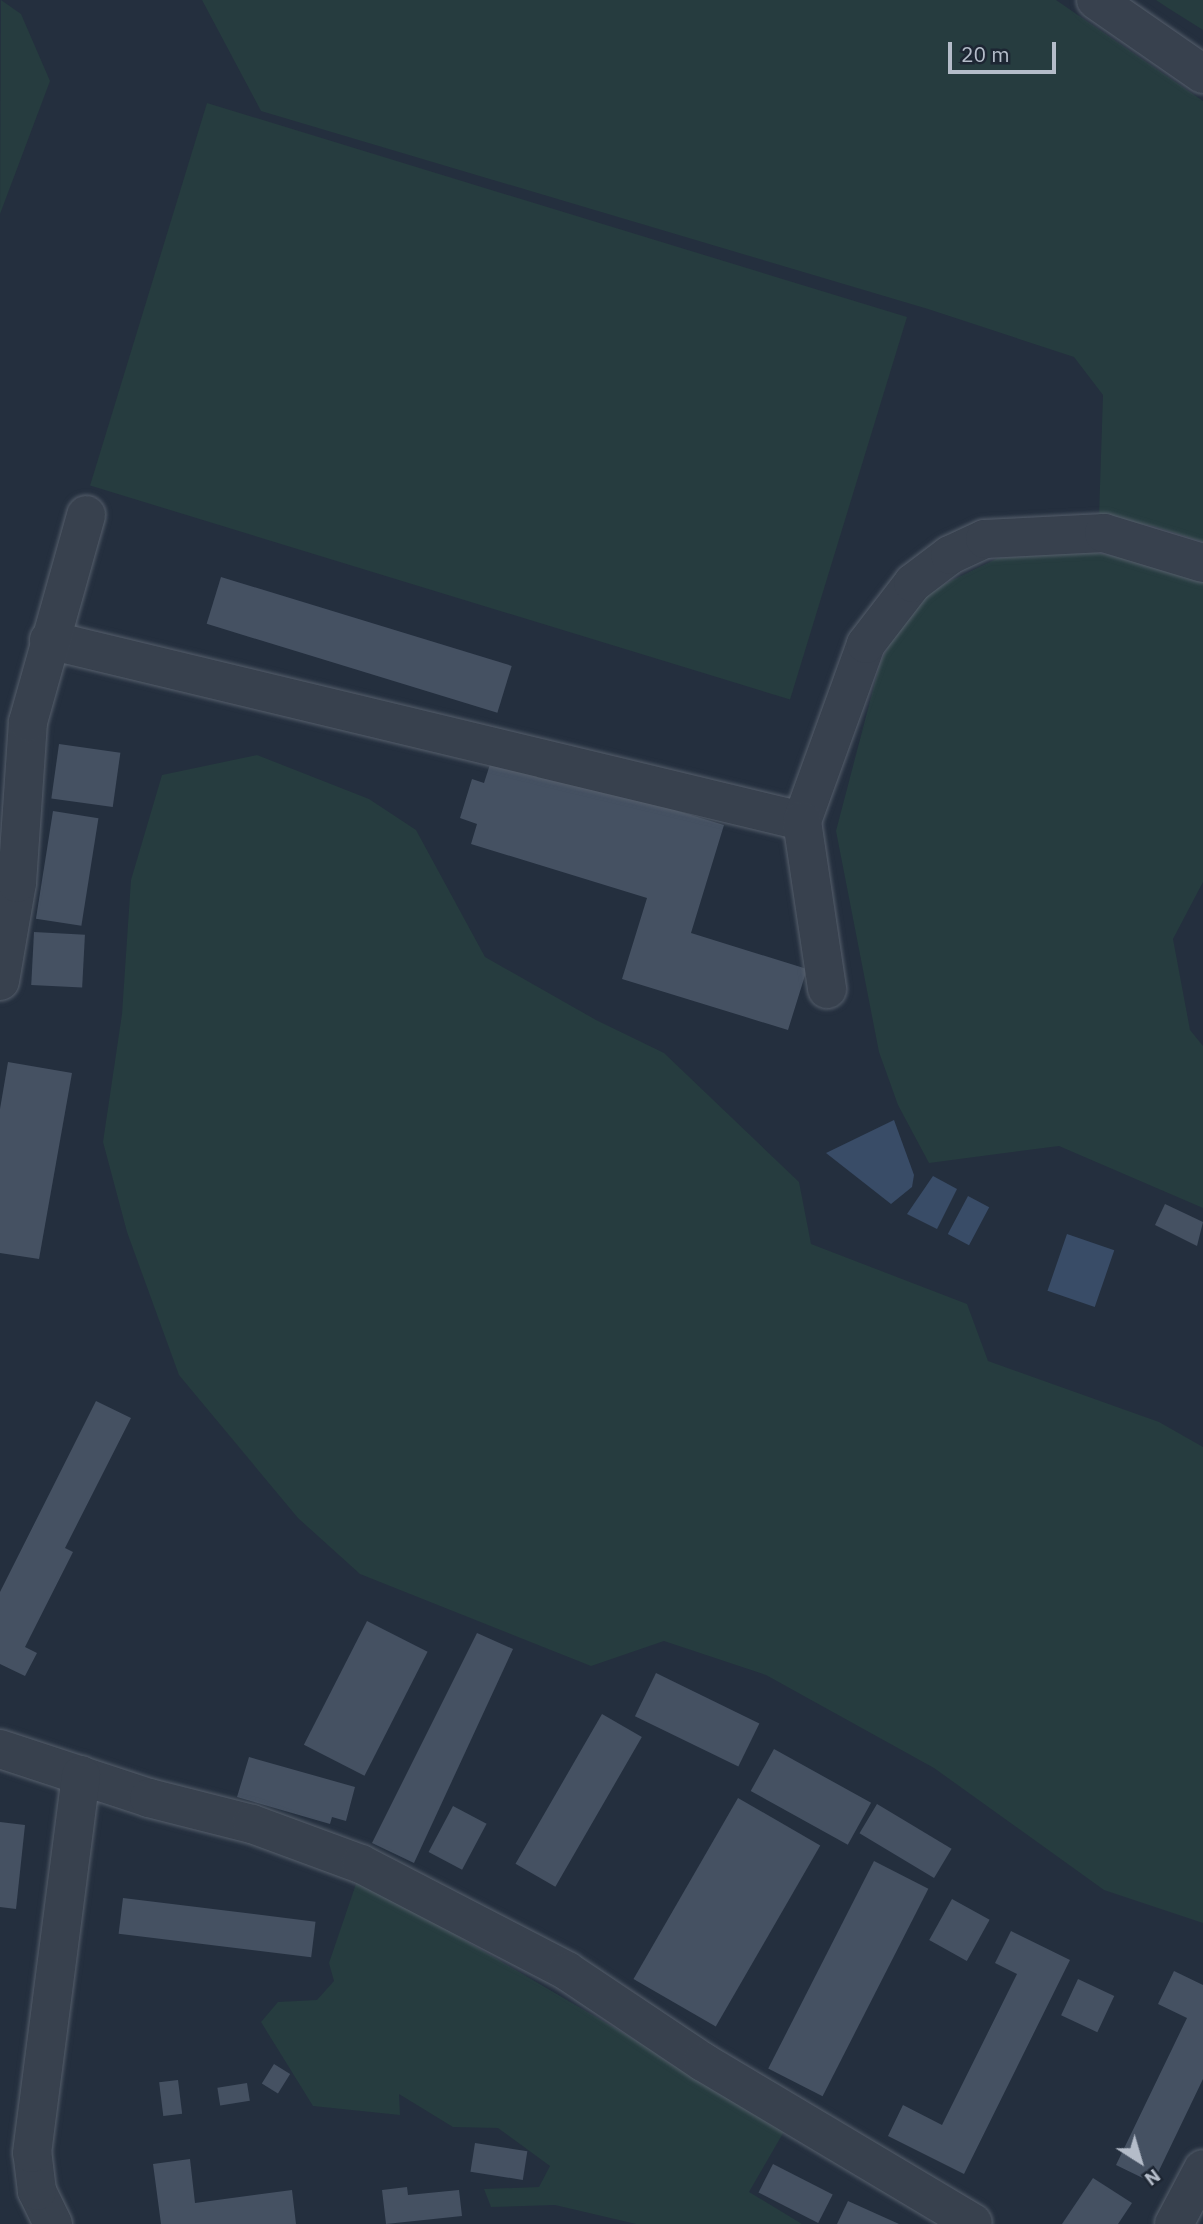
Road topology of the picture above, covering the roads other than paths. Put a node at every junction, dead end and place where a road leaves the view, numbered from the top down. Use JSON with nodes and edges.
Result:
{"nodes":[{"id":1,"x":1096,"y":0,"type":"edge"},
{"id":2,"x":1203,"y":74,"type":"edge"},
{"id":3,"x":86,"y":515,"type":"dead end"},
{"id":4,"x":1203,"y":563,"type":"edge"},
{"id":5,"x":50,"y":640,"type":"junction"},
{"id":6,"x":802,"y":821,"type":"junction"},
{"id":7,"x":0,"y":981,"type":"edge"},
{"id":8,"x":827,"y":989,"type":"dead end"},
{"id":9,"x":0,"y":1749,"type":"edge"},
{"id":10,"x":81,"y":1775,"type":"junction"},
{"id":11,"x":1203,"y":2169,"type":"edge"},
{"id":12,"x":973,"y":2223,"type":"edge"},
{"id":13,"x":53,"y":2224,"type":"edge"},
{"id":14,"x":1174,"y":2224,"type":"edge"}],
"edges":[{"from":1,"to":2,"type":"street"},
{"from":3,"to":5,"type":"street"},
{"from":4,"to":6,"type":"street"},
{"from":5,"to":6,"type":"street"},
{"from":5,"to":7,"type":"street"},
{"from":6,"to":8,"type":"street"},
{"from":9,"to":10,"type":"street"},
{"from":10,"to":12,"type":"street"},
{"from":10,"to":13,"type":"street"},
{"from":11,"to":14,"type":"street"}]}
